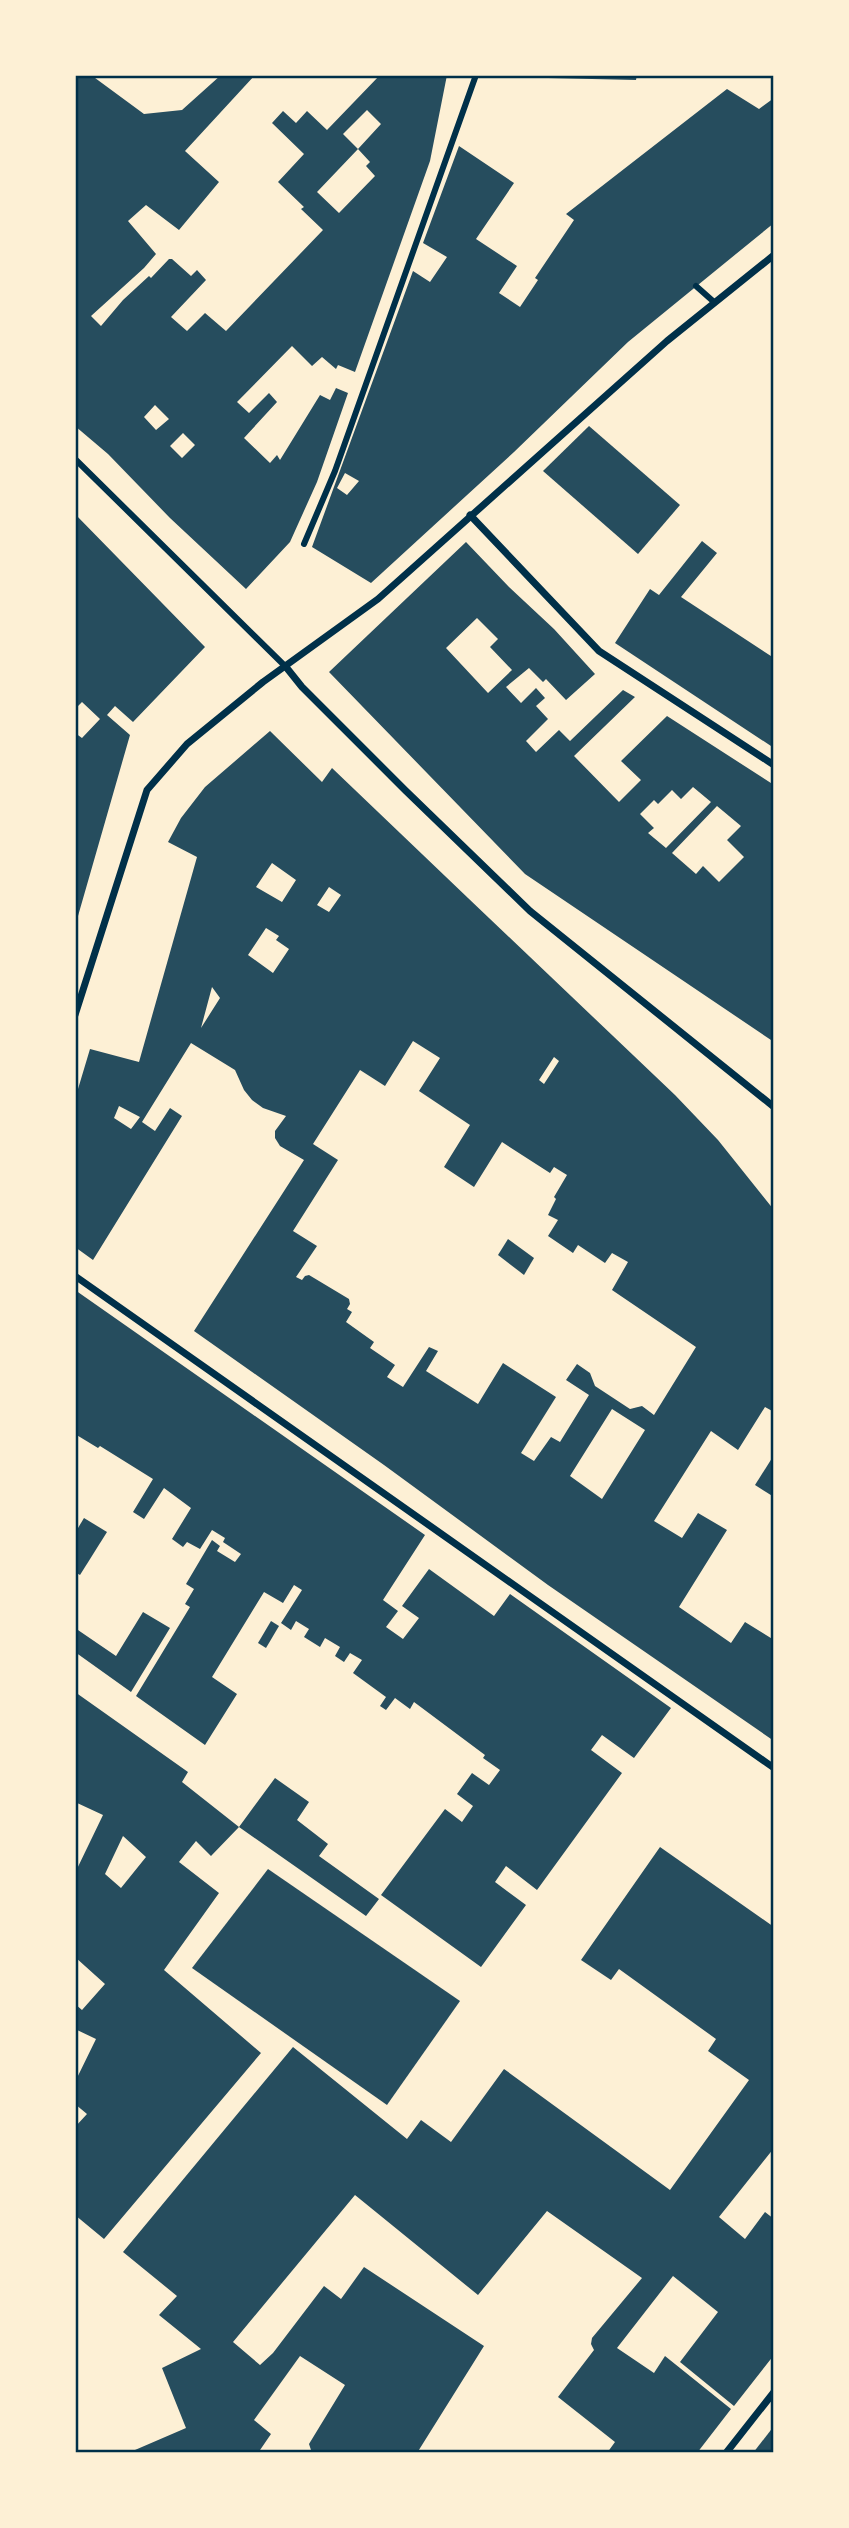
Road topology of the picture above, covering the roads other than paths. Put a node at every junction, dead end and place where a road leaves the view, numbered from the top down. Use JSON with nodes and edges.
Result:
{"nodes":[{"id":1,"x":476,"y":75,"type":"edge"},
{"id":2,"x":774,"y":255,"type":"edge"},
{"id":3,"x":695,"y":286,"type":"dead end"},
{"id":4,"x":714,"y":302,"type":"junction"},
{"id":5,"x":75,"y":459,"type":"edge"},
{"id":6,"x":470,"y":515,"type":"junction"},
{"id":7,"x":304,"y":544,"type":"dead end"},
{"id":8,"x":285,"y":667,"type":"junction"},
{"id":9,"x":774,"y":765,"type":"edge"},
{"id":10,"x":75,"y":1015,"type":"edge"},
{"id":11,"x":774,"y":1107,"type":"edge"},
{"id":12,"x":75,"y":1276,"type":"edge"},
{"id":13,"x":774,"y":1768,"type":"edge"},
{"id":14,"x":774,"y":2392,"type":"edge"},
{"id":15,"x":726,"y":2453,"type":"edge"}],
"edges":[{"from":1,"to":7,"type":"street"},
{"from":2,"to":4,"type":"street"},
{"from":3,"to":4,"type":"street"},
{"from":4,"to":6,"type":"street"},
{"from":5,"to":8,"type":"street"},
{"from":6,"to":8,"type":"street"},
{"from":6,"to":9,"type":"street"},
{"from":8,"to":10,"type":"street"},
{"from":8,"to":11,"type":"street"},
{"from":12,"to":13,"type":"street"},
{"from":14,"to":15,"type":"street"}]}
